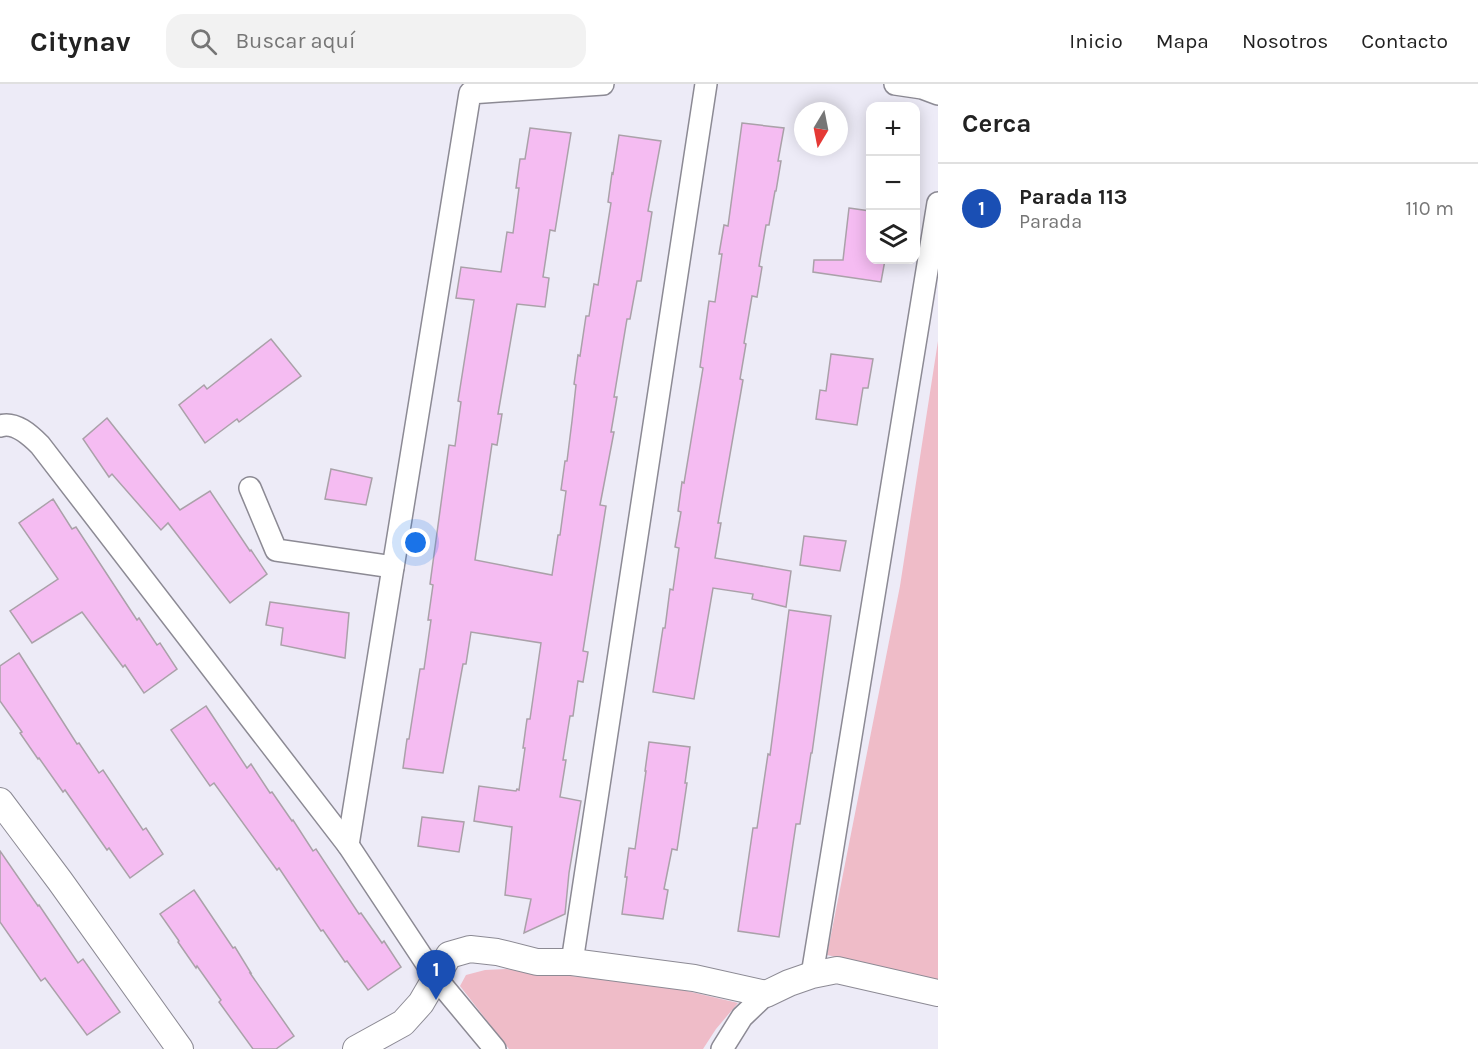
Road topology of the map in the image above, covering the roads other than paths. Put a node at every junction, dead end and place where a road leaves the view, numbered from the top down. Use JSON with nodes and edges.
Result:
{"nodes":[{"id":1,"x":603,"y":84,"type":"edge"},
{"id":2,"x":706,"y":84,"type":"edge"},
{"id":3,"x":895,"y":84,"type":"edge"},
{"id":4,"x":938,"y":93,"type":"edge"},
{"id":5,"x":937,"y":216,"type":"edge"},
{"id":6,"x":0,"y":426,"type":"edge"},
{"id":7,"x":250,"y":488,"type":"dead end"},
{"id":8,"x":393,"y":567,"type":"junction"},
{"id":9,"x":0,"y":801,"type":"edge"},
{"id":10,"x":348,"y":845,"type":"junction"},
{"id":11,"x":572,"y":962,"type":"junction"},
{"id":12,"x":812,"y":975,"type":"junction"},
{"id":13,"x":436,"y":978,"type":"junction"},
{"id":14,"x":938,"y":993,"type":"edge"},
{"id":15,"x":766,"y":994,"type":"junction"},
{"id":16,"x":180,"y":1049,"type":"edge"},
{"id":17,"x":356,"y":1049,"type":"edge"},
{"id":18,"x":495,"y":1049,"type":"edge"},
{"id":19,"x":722,"y":1049,"type":"edge"}],
"edges":[{"from":1,"to":8,"type":"street"},
{"from":2,"to":11,"type":"street"},
{"from":3,"to":4,"type":"street"},
{"from":5,"to":12,"type":"street"},
{"from":6,"to":10,"type":"street"},
{"from":7,"to":8,"type":"street"},
{"from":8,"to":10,"type":"street"},
{"from":9,"to":16,"type":"street"},
{"from":10,"to":13,"type":"street"},
{"from":11,"to":13,"type":"street"},
{"from":11,"to":15,"type":"street"},
{"from":12,"to":14,"type":"street"},
{"from":12,"to":15,"type":"street"},
{"from":13,"to":17,"type":"street"},
{"from":13,"to":18,"type":"street"},
{"from":15,"to":19,"type":"street"}]}
